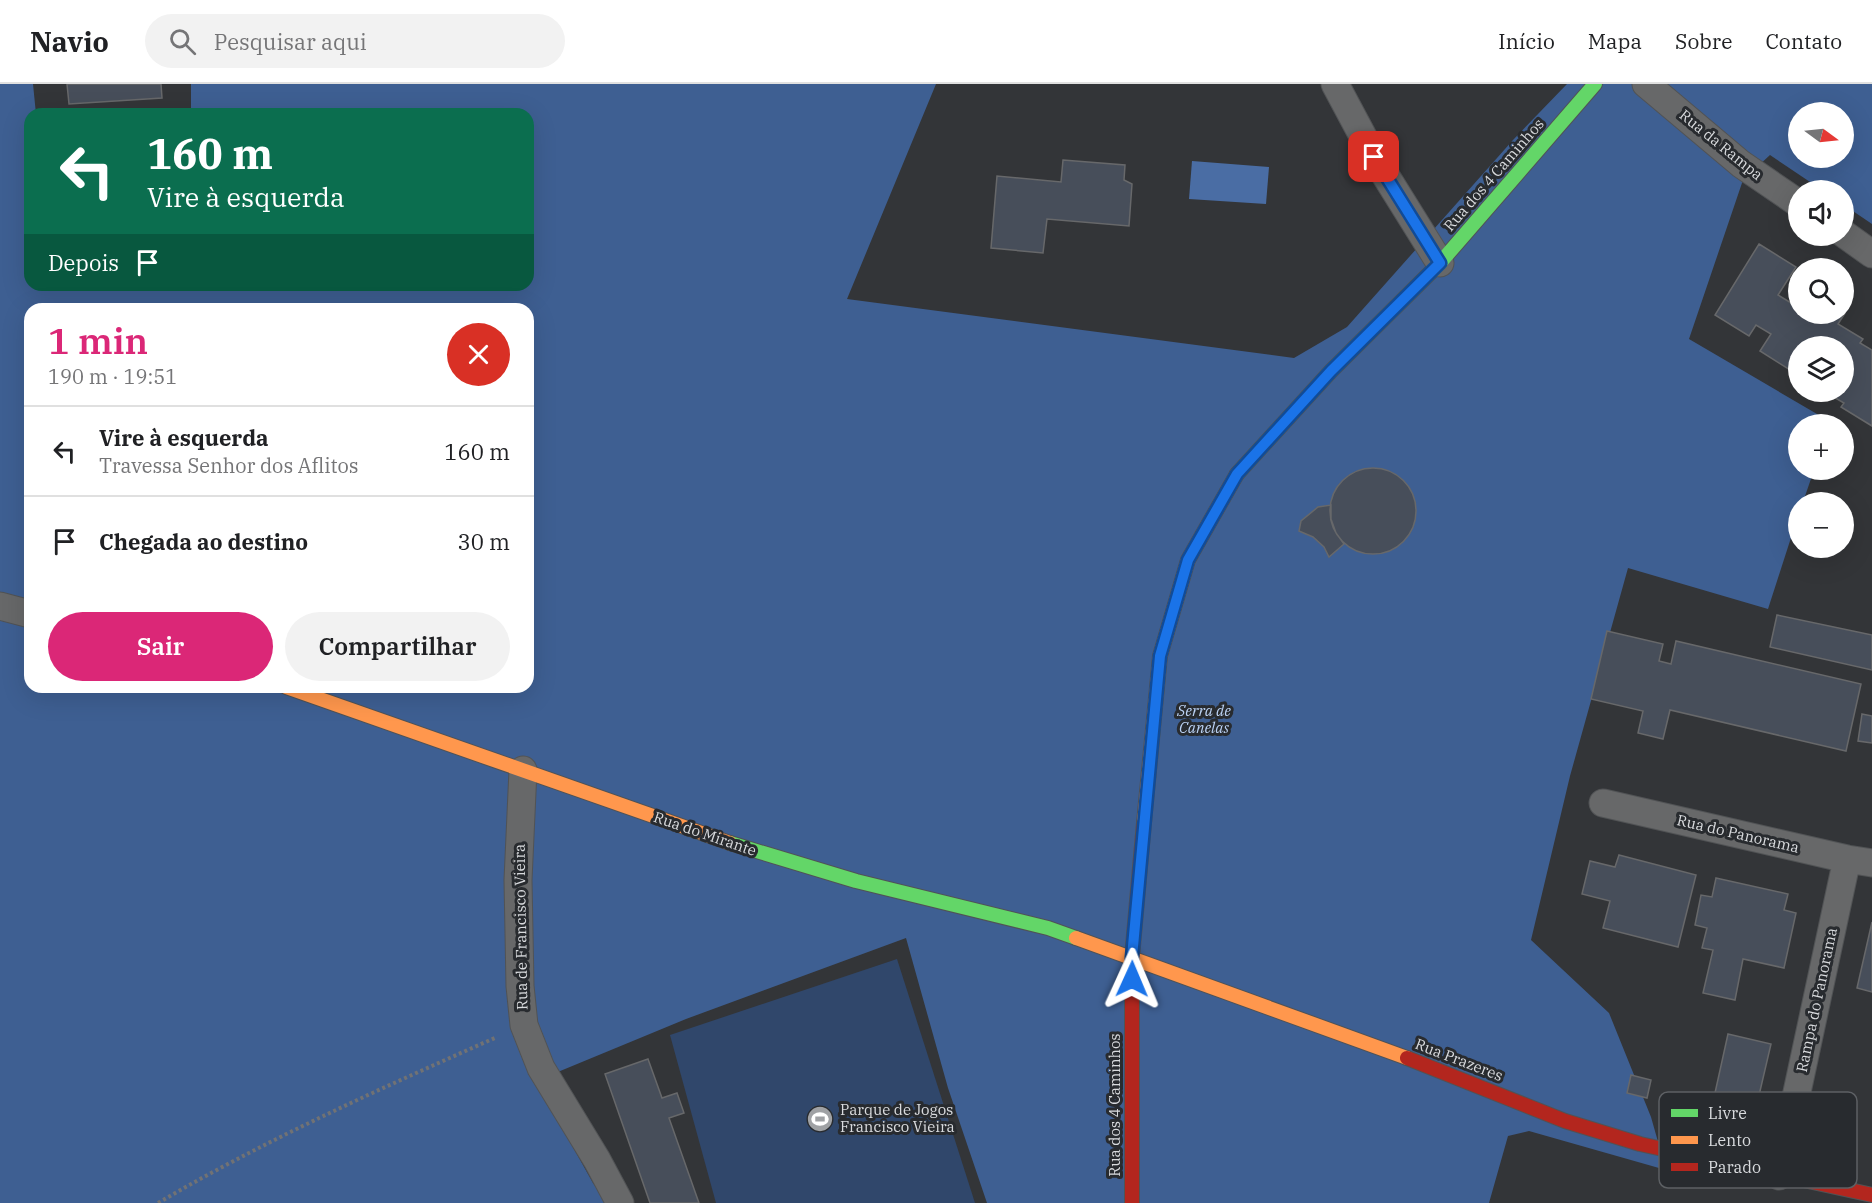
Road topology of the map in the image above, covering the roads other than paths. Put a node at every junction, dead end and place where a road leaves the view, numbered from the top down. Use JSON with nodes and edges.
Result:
{"nodes":[{"id":1,"x":1335,"y":84,"type":"edge"},
{"id":2,"x":1595,"y":84,"type":"edge"},
{"id":3,"x":1646,"y":84,"type":"edge"},
{"id":4,"x":1788,"y":196,"type":"edge"},
{"id":5,"x":1854,"y":241,"type":"edge"},
{"id":6,"x":1872,"y":254,"type":"edge"},
{"id":7,"x":1440,"y":263,"type":"junction"},
{"id":8,"x":0,"y":606,"type":"edge"},
{"id":9,"x":24,"y":612,"type":"edge"},
{"id":10,"x":303,"y":693,"type":"edge"},
{"id":11,"x":523,"y":770,"type":"junction"},
{"id":12,"x":1604,"y":803,"type":"dead end"},
{"id":13,"x":1859,"y":861,"type":"edge"},
{"id":14,"x":1132,"y":957,"type":"junction"},
{"id":15,"x":1800,"y":1092,"type":"edge"},
{"id":16,"x":1659,"y":1148,"type":"edge"},
{"id":17,"x":1838,"y":1188,"type":"edge"},
{"id":18,"x":1872,"y":1195,"type":"edge"},
{"id":19,"x":620,"y":1203,"type":"edge"},
{"id":20,"x":1132,"y":1203,"type":"edge"}],
"edges":[{"from":1,"to":7,"type":"street"},
{"from":2,"to":7,"type":"street","name":"Rua dos 4 Caminhos"},
{"from":3,"to":4,"type":"street","name":"Rua da Rampa"},
{"from":5,"to":6,"type":"street"},
{"from":7,"to":14,"type":"street","name":"Rua dos 4 Caminhos"},
{"from":8,"to":9,"type":"street"},
{"from":10,"to":11,"type":"street","name":"Rua do Mirante"},
{"from":11,"to":14,"type":"street","name":"Rua do Mirante"},
{"from":11,"to":19,"type":"street","name":"Rua de Francisco Vieira"},
{"from":12,"to":13,"type":"street","name":"Rua do Panorama"},
{"from":13,"to":15,"type":"street","name":"Rampa do Panorama"},
{"from":14,"to":16,"type":"street","name":"Rua Prazeres"},
{"from":14,"to":20,"type":"street","name":"Rua dos 4 Caminhos"},
{"from":17,"to":18,"type":"street","name":"Rua Prazeres"}]}
